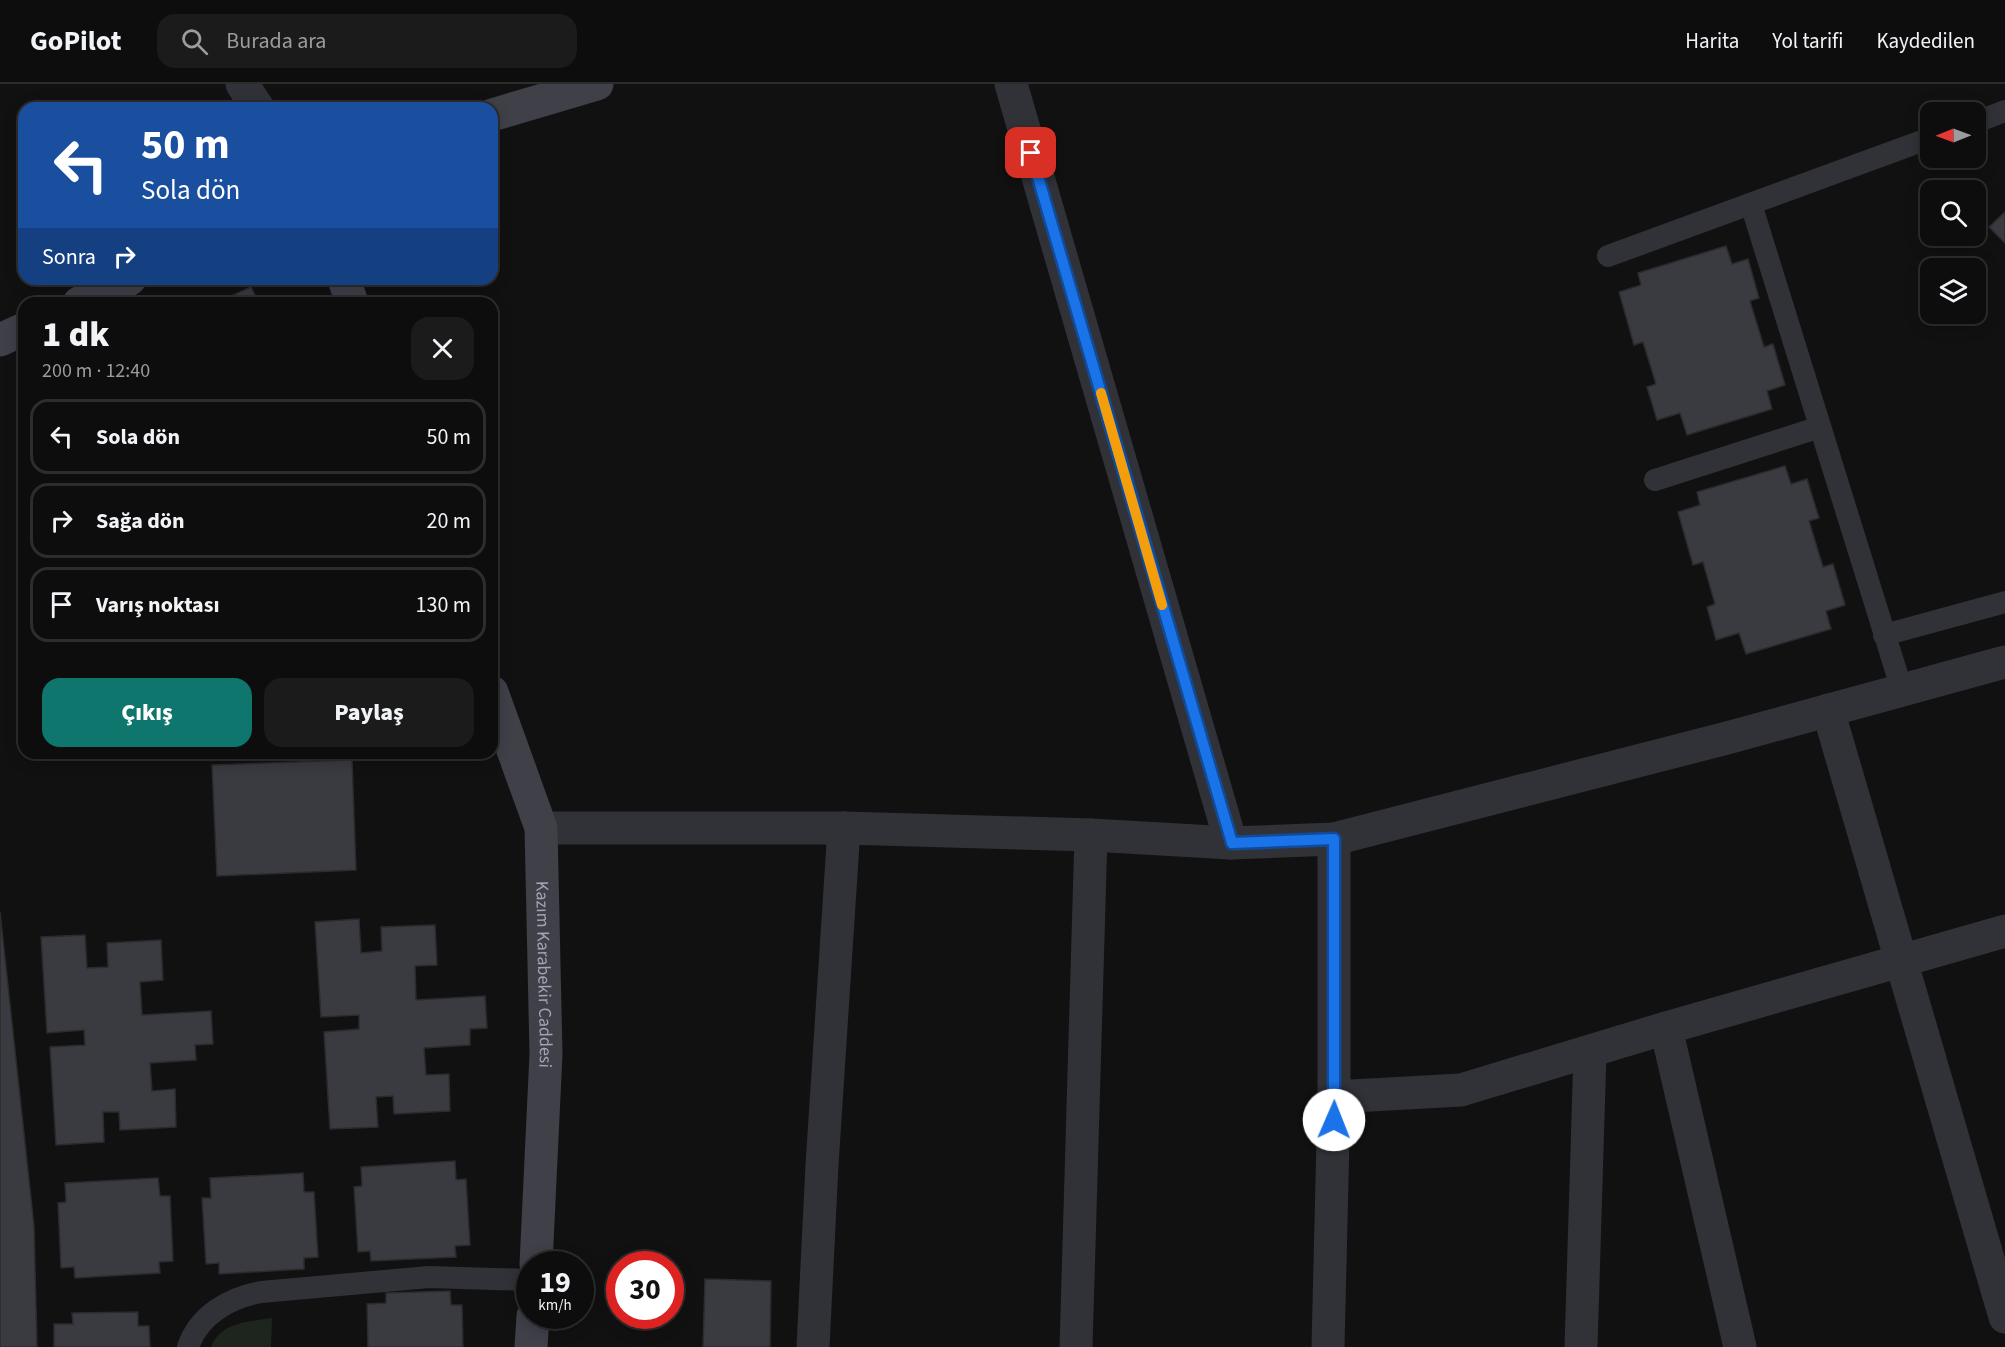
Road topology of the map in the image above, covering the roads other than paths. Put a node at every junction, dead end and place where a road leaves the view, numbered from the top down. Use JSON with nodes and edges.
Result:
{"nodes":[{"id":1,"x":242,"y":84,"type":"edge"},
{"id":2,"x":597,"y":84,"type":"edge"},
{"id":3,"x":1011,"y":84,"type":"edge"},
{"id":4,"x":254,"y":102,"type":"edge"},
{"id":5,"x":2005,"y":111,"type":"edge"},
{"id":6,"x":498,"y":113,"type":"edge"},
{"id":7,"x":1986,"y":118,"type":"edge"},
{"id":8,"x":1920,"y":142,"type":"edge"},
{"id":9,"x":1751,"y":204,"type":"junction"},
{"id":10,"x":1608,"y":256,"type":"dead end"},
{"id":11,"x":118,"y":285,"type":"edge"},
{"id":12,"x":92,"y":297,"type":"edge"},
{"id":13,"x":18,"y":332,"type":"edge"},
{"id":14,"x":0,"y":340,"type":"edge"},
{"id":15,"x":1820,"y":427,"type":"junction"},
{"id":16,"x":1655,"y":480,"type":"dead end"},
{"id":17,"x":2005,"y":602,"type":"edge"},
{"id":18,"x":1884,"y":635,"type":"junction"},
{"id":19,"x":2005,"y":662,"type":"edge"},
{"id":20,"x":1902,"y":690,"type":"junction"},
{"id":21,"x":498,"y":709,"type":"edge"},
{"id":22,"x":1828,"y":711,"type":"junction"},
{"id":23,"x":541,"y":828,"type":"junction"},
{"id":24,"x":844,"y":828,"type":"junction"},
{"id":25,"x":1091,"y":835,"type":"junction"},
{"id":26,"x":1334,"y":839,"type":"junction"},
{"id":27,"x":1232,"y":843,"type":"junction"},
{"id":28,"x":2005,"y":931,"type":"edge"},
{"id":29,"x":1901,"y":961,"type":"junction"},
{"id":30,"x":1666,"y":1028,"type":"junction"},
{"id":31,"x":1590,"y":1052,"type":"junction"},
{"id":32,"x":1334,"y":1097,"type":"junction"},
{"id":33,"x":537,"y":1251,"type":"edge"},
{"id":34,"x":516,"y":1280,"type":"edge"},
{"id":35,"x":2005,"y":1317,"type":"edge"},
{"id":36,"x":532,"y":1329,"type":"edge"},
{"id":37,"x":188,"y":1347,"type":"edge"},
{"id":38,"x":531,"y":1347,"type":"edge"},
{"id":39,"x":813,"y":1347,"type":"edge"},
{"id":40,"x":1076,"y":1347,"type":"edge"},
{"id":41,"x":1328,"y":1347,"type":"edge"},
{"id":42,"x":1581,"y":1347,"type":"edge"},
{"id":43,"x":1740,"y":1347,"type":"edge"}],
"edges":[{"from":1,"to":4,"type":"street"},
{"from":2,"to":6,"type":"street"},
{"from":3,"to":27,"type":"street"},
{"from":5,"to":7,"type":"lane"},
{"from":8,"to":9,"type":"lane"},
{"from":9,"to":10,"type":"lane"},
{"from":9,"to":15,"type":"lane"},
{"from":11,"to":12,"type":"street"},
{"from":13,"to":14,"type":"street"},
{"from":15,"to":16,"type":"lane"},
{"from":15,"to":18,"type":"lane"},
{"from":17,"to":18,"type":"lane"},
{"from":18,"to":20,"type":"lane"},
{"from":19,"to":20,"type":"street"},
{"from":20,"to":22,"type":"street"},
{"from":21,"to":23,"type":"street","name":"Kazım Karabekir Caddesi"},
{"from":22,"to":26,"type":"street"},
{"from":22,"to":29,"type":"street"},
{"from":23,"to":24,"type":"street"},
{"from":23,"to":33,"type":"street","name":"Kazım Karabekir Caddesi"},
{"from":24,"to":25,"type":"street"},
{"from":24,"to":39,"type":"street"},
{"from":25,"to":27,"type":"street"},
{"from":25,"to":40,"type":"street"},
{"from":26,"to":27,"type":"street"},
{"from":26,"to":32,"type":"street"},
{"from":28,"to":29,"type":"street"},
{"from":29,"to":30,"type":"street"},
{"from":29,"to":35,"type":"street"},
{"from":30,"to":31,"type":"street"},
{"from":30,"to":43,"type":"street"},
{"from":31,"to":32,"type":"street"},
{"from":31,"to":42,"type":"street"},
{"from":32,"to":41,"type":"street"},
{"from":34,"to":37,"type":"lane"},
{"from":36,"to":38,"type":"street"}]}
